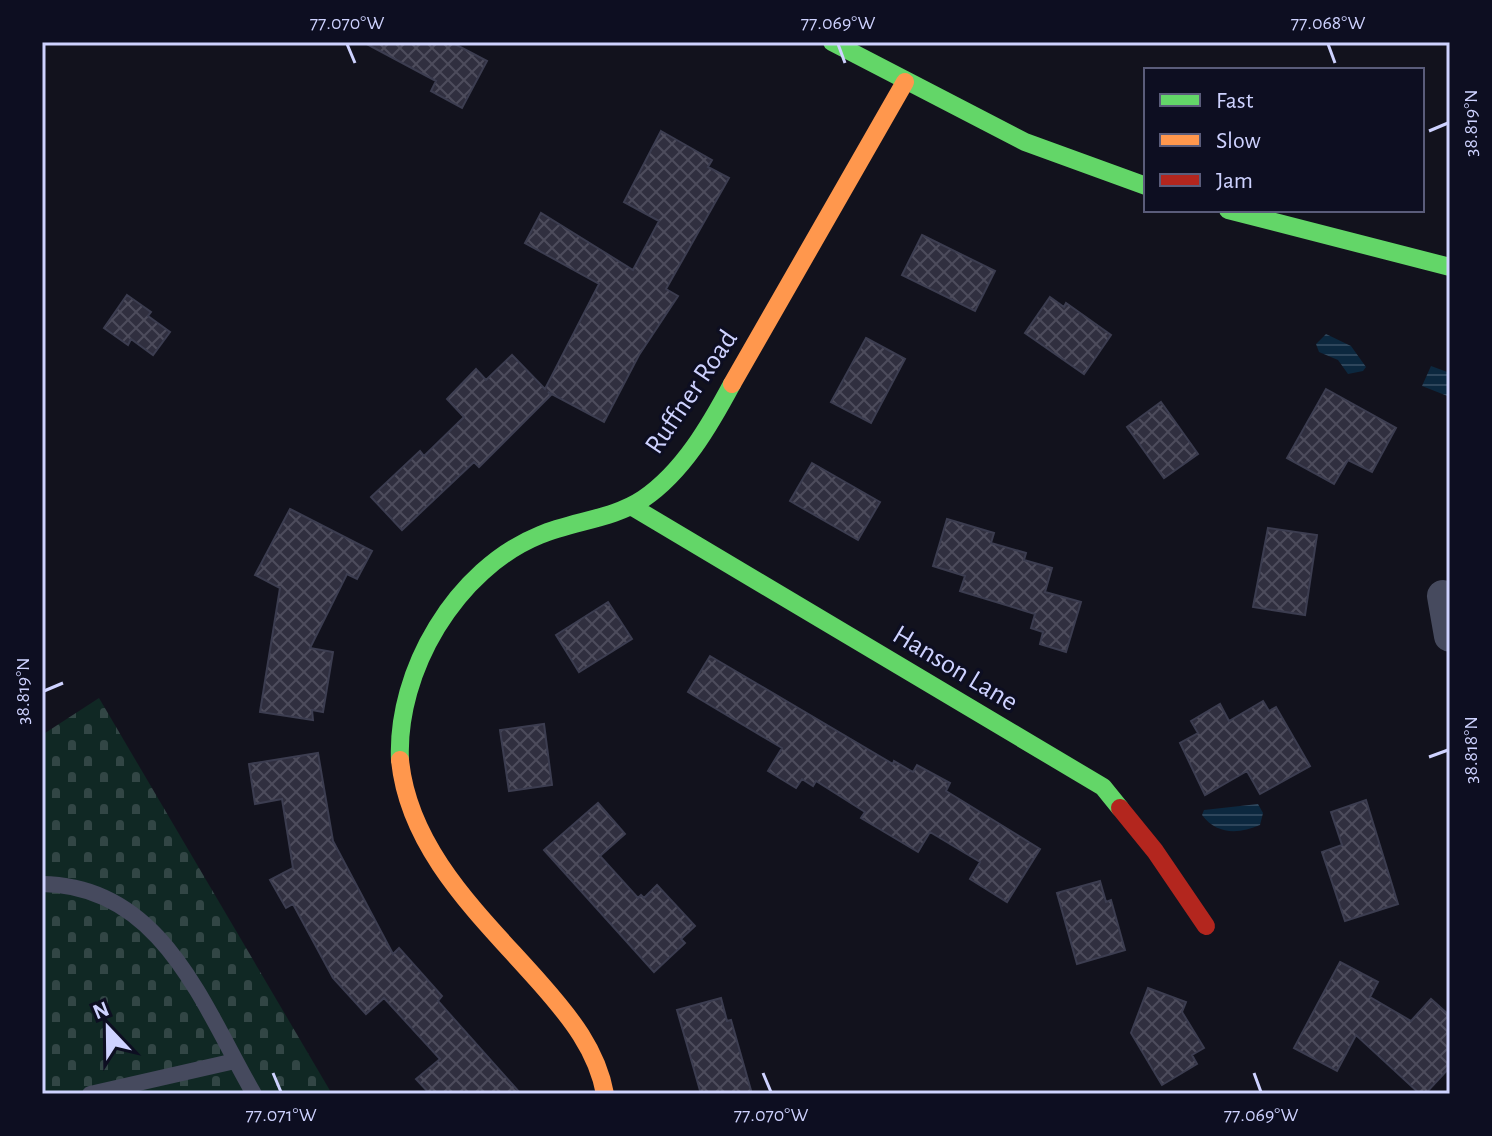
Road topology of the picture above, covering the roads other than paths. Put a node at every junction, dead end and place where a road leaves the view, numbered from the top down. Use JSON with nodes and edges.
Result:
{"nodes":[{"id":1,"x":832,"y":42,"type":"edge"},
{"id":2,"x":905,"y":82,"type":"junction"},
{"id":3,"x":1144,"y":185,"type":"edge"},
{"id":4,"x":1236,"y":212,"type":"edge"},
{"id":5,"x":1450,"y":267,"type":"edge"},
{"id":6,"x":631,"y":506,"type":"junction"},
{"id":7,"x":1443,"y":596,"type":"dead end"},
{"id":8,"x":1450,"y":636,"type":"edge"},
{"id":9,"x":42,"y":884,"type":"edge"},
{"id":10,"x":1206,"y":926,"type":"dead end"},
{"id":11,"x":235,"y":1061,"type":"junction"},
{"id":12,"x":90,"y":1094,"type":"edge"},
{"id":13,"x":254,"y":1094,"type":"edge"},
{"id":14,"x":605,"y":1094,"type":"edge"}],
"edges":[{"from":1,"to":2,"type":"street"},
{"from":2,"to":3,"type":"street"},
{"from":2,"to":6,"type":"street","name":"Ruffner Road"},
{"from":4,"to":5,"type":"street"},
{"from":6,"to":10,"type":"street","name":"Hanson Lane"},
{"from":6,"to":14,"type":"street","name":"Ruffner Road"},
{"from":7,"to":8,"type":"street"},
{"from":9,"to":11,"type":"lane"},
{"from":11,"to":12,"type":"lane"},
{"from":11,"to":13,"type":"lane"}]}
